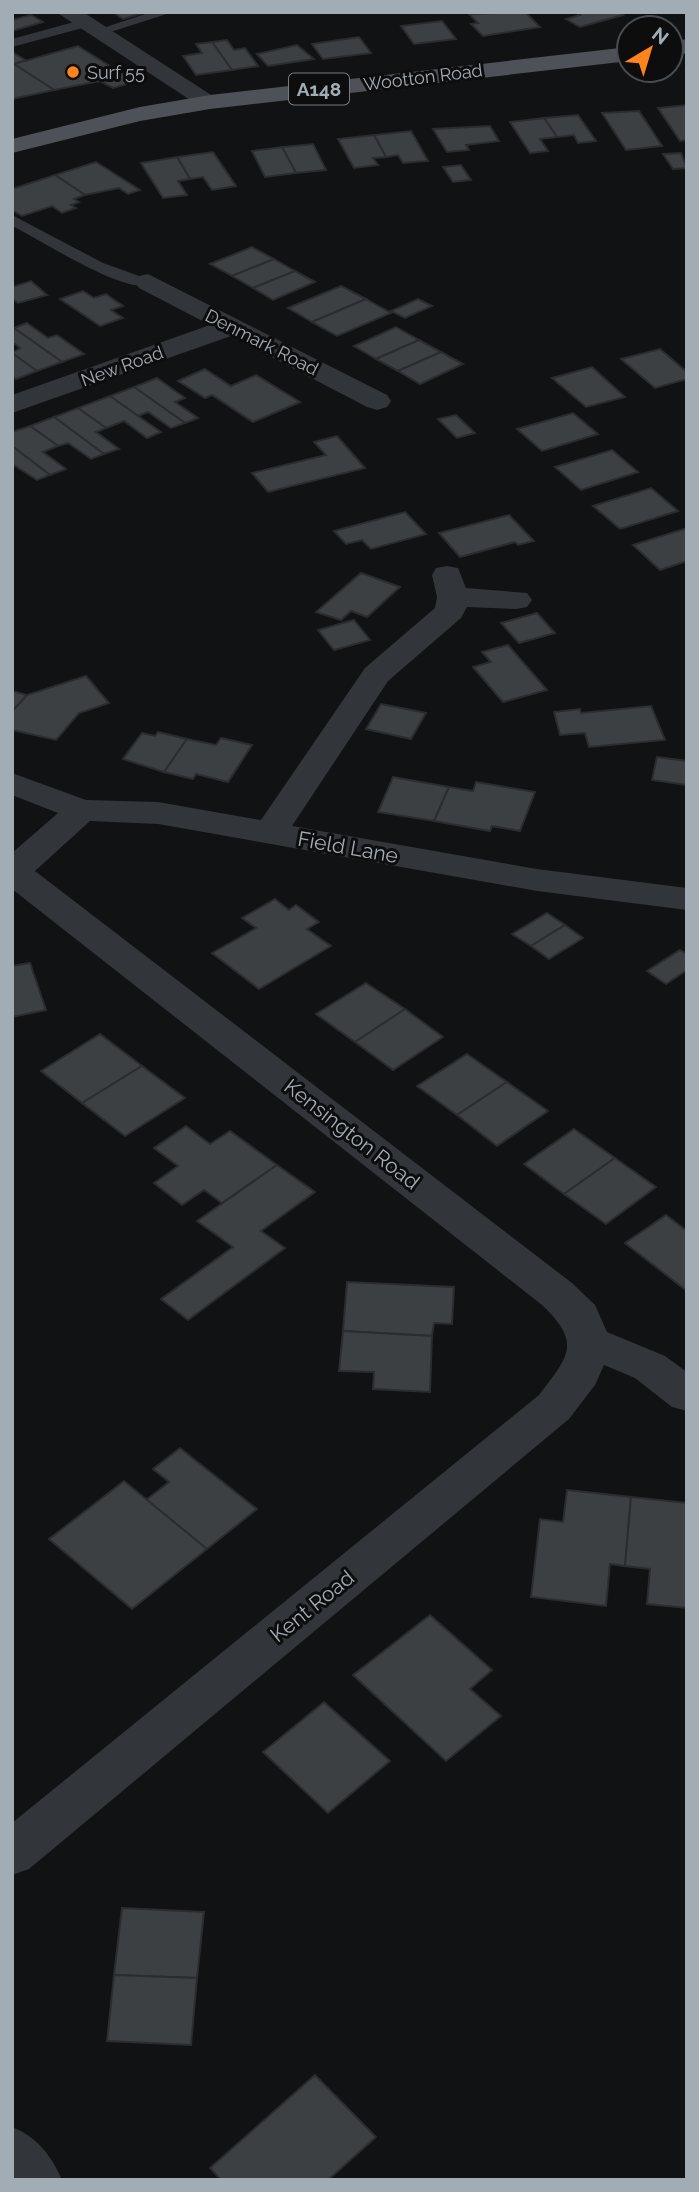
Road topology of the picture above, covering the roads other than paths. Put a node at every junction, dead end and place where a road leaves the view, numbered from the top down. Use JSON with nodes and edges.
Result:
{"nodes":[{"id":1,"x":166,"y":12,"type":"edge"},
{"id":2,"x":83,"y":23,"type":"edge"},
{"id":3,"x":12,"y":43,"type":"edge"},
{"id":4,"x":615,"y":56,"type":"edge"},
{"id":5,"x":210,"y":102,"type":"junction"},
{"id":6,"x":12,"y":146,"type":"edge"},
{"id":7,"x":12,"y":220,"type":"edge"},
{"id":8,"x":148,"y":282,"type":"joint"},
{"id":9,"x":232,"y":326,"type":"junction"},
{"id":10,"x":377,"y":401,"type":"dead end"},
{"id":11,"x":12,"y":405,"type":"edge"},
{"id":12,"x":516,"y":600,"type":"dead end"},
{"id":13,"x":12,"y":783,"type":"edge"},
{"id":14,"x":81,"y":810,"type":"junction"},
{"id":15,"x":270,"y":833,"type":"junction"},
{"id":16,"x":12,"y":871,"type":"edge"},
{"id":17,"x":687,"y":899,"type":"edge"},
{"id":18,"x":590,"y":1342,"type":"junction"},
{"id":19,"x":687,"y":1395,"type":"edge"},
{"id":20,"x":12,"y":1853,"type":"edge"},
{"id":21,"x":12,"y":2153,"type":"edge"},
{"id":22,"x":35,"y":2180,"type":"edge"}],
"edges":[{"from":1,"to":2,"type":"lane"},
{"from":2,"to":3,"type":"lane"},
{"from":2,"to":5,"type":"street"},
{"from":4,"to":5,"type":"main road","name":"Wootton Road","number":"A148"},
{"from":5,"to":6,"type":"main road","name":"Wootton Road","number":"A148"},
{"from":7,"to":8,"type":"lane"},
{"from":8,"to":9,"type":"street","name":"Denmark Road"},
{"from":9,"to":10,"type":"street","name":"Denmark Road"},
{"from":9,"to":11,"type":"street","name":"New Road"},
{"from":12,"to":15,"type":"street"},
{"from":13,"to":14,"type":"street","name":"Field Lane"},
{"from":14,"to":15,"type":"street","name":"Field Lane"},
{"from":14,"to":16,"type":"street"},
{"from":15,"to":17,"type":"street","name":"Field Lane"},
{"from":16,"to":18,"type":"street","name":"Kensington Road"},
{"from":18,"to":19,"type":"street"},
{"from":18,"to":20,"type":"street","name":"Kent Road"},
{"from":21,"to":22,"type":"street"}]}
